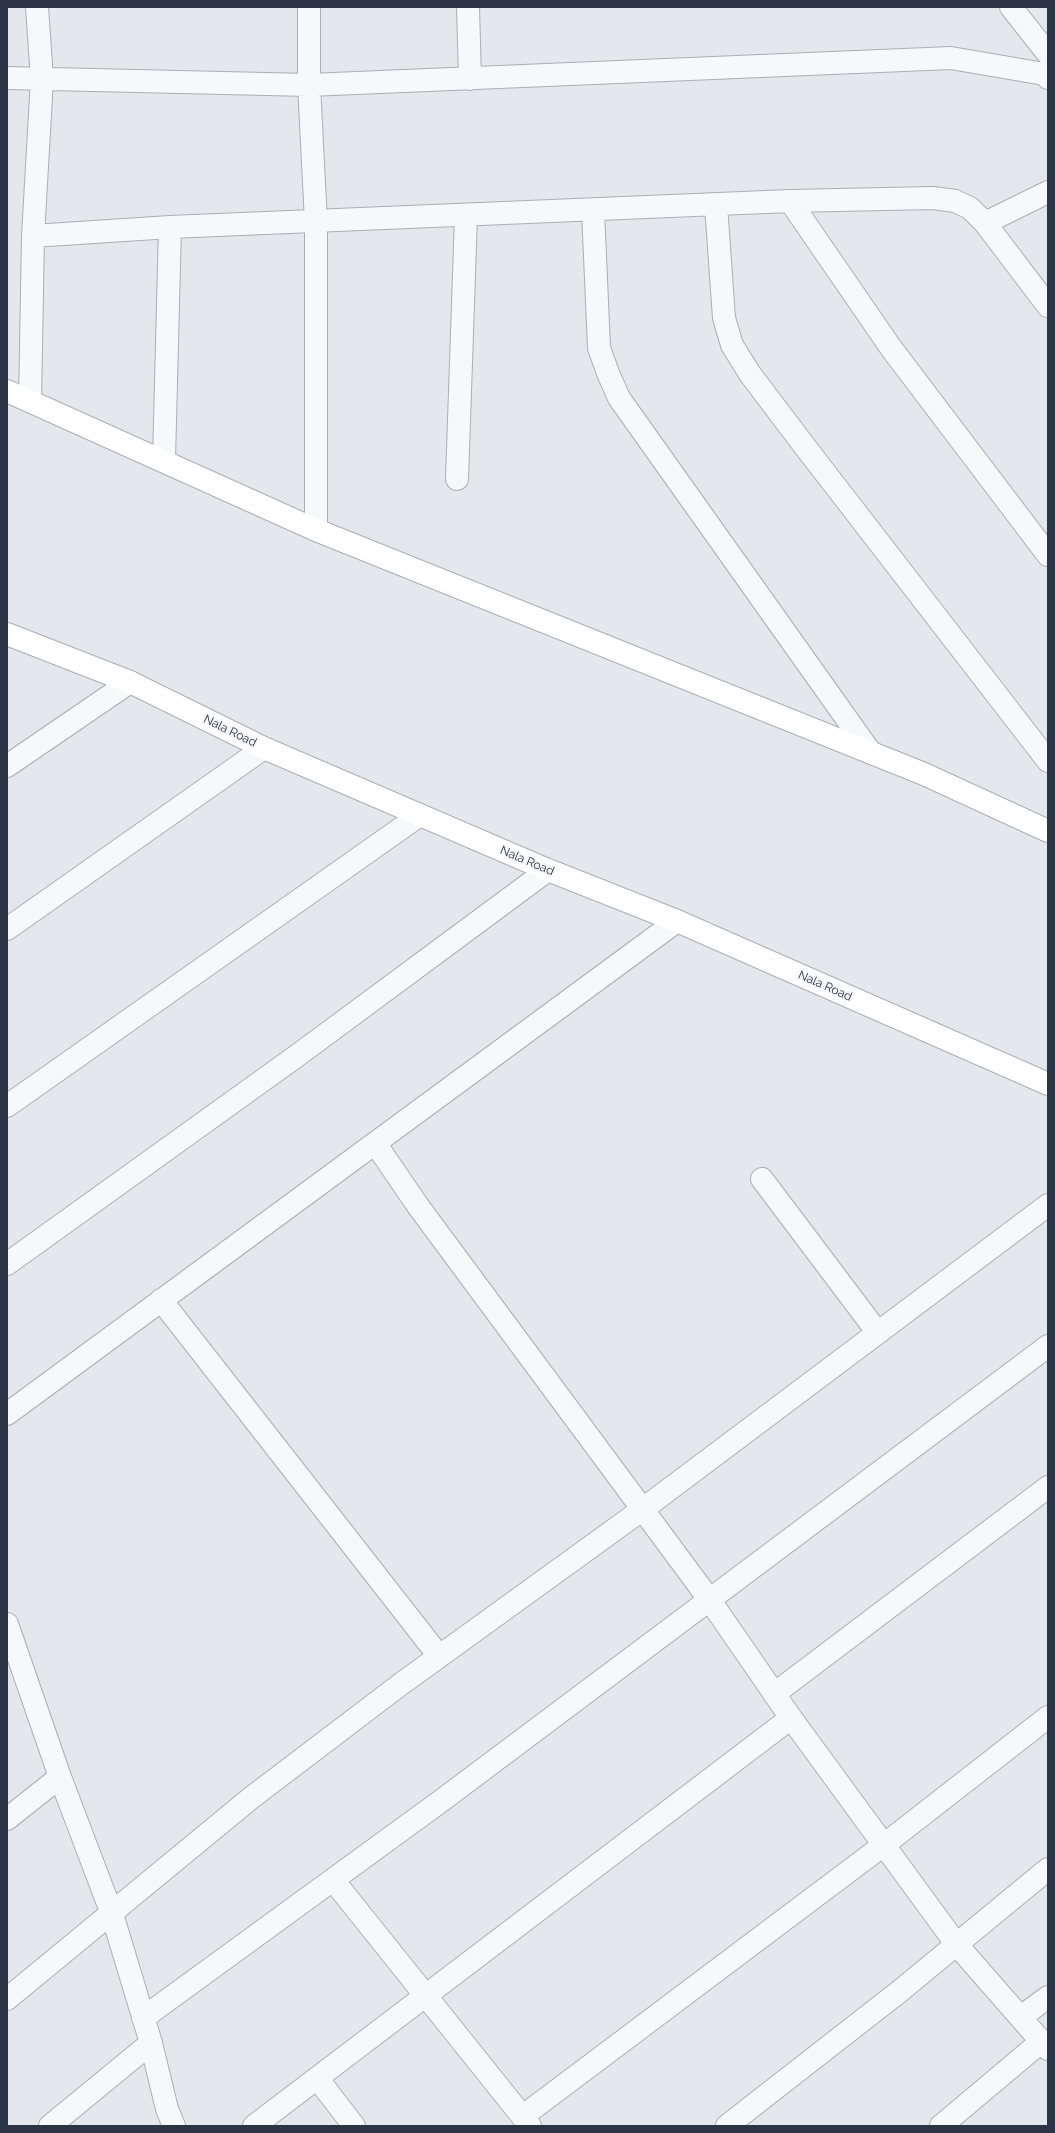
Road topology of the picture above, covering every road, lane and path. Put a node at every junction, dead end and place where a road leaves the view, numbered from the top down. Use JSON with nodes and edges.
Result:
{"nodes":[{"id":1,"x":37,"y":7,"type":"edge"},
{"id":2,"x":309,"y":7,"type":"edge"},
{"id":3,"x":468,"y":7,"type":"edge"},
{"id":4,"x":1011,"y":7,"type":"edge"},
{"id":5,"x":1047,"y":69,"type":"edge"},
{"id":6,"x":7,"y":78,"type":"edge"},
{"id":7,"x":42,"y":79,"type":"junction"},
{"id":8,"x":470,"y":79,"type":"junction"},
{"id":9,"x":309,"y":85,"type":"junction"},
{"id":10,"x":1048,"y":192,"type":"edge"},
{"id":11,"x":790,"y":201,"type":"junction"},
{"id":12,"x":716,"y":205,"type":"junction"},
{"id":13,"x":593,"y":210,"type":"junction"},
{"id":14,"x":466,"y":216,"type":"junction"},
{"id":15,"x":316,"y":222,"type":"junction"},
{"id":16,"x":984,"y":223,"type":"junction"},
{"id":17,"x":170,"y":227,"type":"junction"},
{"id":18,"x":33,"y":236,"type":"junction"},
{"id":19,"x":1048,"y":306,"type":"edge"},
{"id":20,"x":7,"y":391,"type":"edge"},
{"id":21,"x":30,"y":401,"type":"junction"},
{"id":22,"x":164,"y":460,"type":"junction"},
{"id":23,"x":457,"y":479,"type":"dead end"},
{"id":24,"x":316,"y":530,"type":"junction"},
{"id":25,"x":1048,"y":555,"type":"edge"},
{"id":26,"x":7,"y":634,"type":"edge"},
{"id":27,"x":130,"y":682,"type":"junction"},
{"id":28,"x":264,"y":748,"type":"junction"},
{"id":29,"x":871,"y":753,"type":"junction"},
{"id":30,"x":1048,"y":761,"type":"edge"},
{"id":31,"x":7,"y":766,"type":"edge"},
{"id":32,"x":420,"y":815,"type":"junction"},
{"id":33,"x":1048,"y":831,"type":"edge"},
{"id":34,"x":548,"y":870,"type":"junction"},
{"id":35,"x":677,"y":921,"type":"junction"},
{"id":36,"x":7,"y":929,"type":"edge"},
{"id":37,"x":1048,"y":1084,"type":"edge"},
{"id":38,"x":7,"y":1106,"type":"edge"},
{"id":39,"x":375,"y":1143,"type":"junction"},
{"id":40,"x":762,"y":1179,"type":"dead end"},
{"id":41,"x":1048,"y":1206,"type":"edge"},
{"id":42,"x":7,"y":1264,"type":"edge"},
{"id":43,"x":161,"y":1300,"type":"junction"},
{"id":44,"x":878,"y":1333,"type":"junction"},
{"id":45,"x":1048,"y":1346,"type":"edge"},
{"id":46,"x":7,"y":1414,"type":"edge"},
{"id":47,"x":1048,"y":1487,"type":"edge"},
{"id":48,"x":642,"y":1509,"type":"junction"},
{"id":49,"x":709,"y":1599,"type":"junction"},
{"id":50,"x":9,"y":1636,"type":"edge"},
{"id":51,"x":439,"y":1656,"type":"junction"},
{"id":52,"x":774,"y":1694,"type":"junction"},
{"id":53,"x":1048,"y":1717,"type":"edge"},
{"id":54,"x":791,"y":1718,"type":"junction"},
{"id":55,"x":60,"y":1776,"type":"junction"},
{"id":56,"x":7,"y":1819,"type":"edge"},
{"id":57,"x":885,"y":1844,"type":"junction"},
{"id":58,"x":1048,"y":1869,"type":"edge"},
{"id":59,"x":333,"y":1880,"type":"junction"},
{"id":60,"x":112,"y":1914,"type":"junction"},
{"id":61,"x":957,"y":1945,"type":"junction"},
{"id":62,"x":427,"y":1995,"type":"junction"},
{"id":63,"x":1048,"y":1997,"type":"edge"},
{"id":64,"x":7,"y":1999,"type":"edge"},
{"id":65,"x":1021,"y":2017,"type":"junction"},
{"id":66,"x":143,"y":2018,"type":"junction"},
{"id":67,"x":151,"y":2043,"type":"junction"},
{"id":68,"x":1045,"y":2045,"type":"edge"},
{"id":69,"x":317,"y":2078,"type":"junction"},
{"id":70,"x":526,"y":2121,"type":"edge"},
{"id":71,"x":50,"y":2126,"type":"edge"},
{"id":72,"x":174,"y":2126,"type":"edge"},
{"id":73,"x":254,"y":2126,"type":"edge"},
{"id":74,"x":354,"y":2126,"type":"edge"},
{"id":75,"x":727,"y":2126,"type":"edge"},
{"id":76,"x":941,"y":2126,"type":"edge"}],
"edges":[{"from":1,"to":7,"type":"street"},
{"from":2,"to":9,"type":"street"},
{"from":3,"to":8,"type":"street"},
{"from":4,"to":5,"type":"street"},
{"from":5,"to":8,"type":"street"},
{"from":6,"to":7,"type":"street"},
{"from":7,"to":9,"type":"street"},
{"from":7,"to":18,"type":"street"},
{"from":8,"to":9,"type":"street"},
{"from":9,"to":15,"type":"street"},
{"from":10,"to":16,"type":"street"},
{"from":11,"to":12,"type":"street"},
{"from":11,"to":16,"type":"street"},
{"from":11,"to":25,"type":"street"},
{"from":12,"to":13,"type":"street"},
{"from":12,"to":30,"type":"street"},
{"from":13,"to":14,"type":"street"},
{"from":13,"to":29,"type":"street"},
{"from":14,"to":15,"type":"street"},
{"from":14,"to":23,"type":"street"},
{"from":15,"to":17,"type":"street"},
{"from":15,"to":24,"type":"street"},
{"from":16,"to":19,"type":"street"},
{"from":17,"to":18,"type":"street"},
{"from":17,"to":22,"type":"street"},
{"from":18,"to":21,"type":"street"},
{"from":20,"to":21,"type":"street"},
{"from":21,"to":22,"type":"street"},
{"from":22,"to":24,"type":"street"},
{"from":24,"to":29,"type":"street"},
{"from":26,"to":27,"type":"street","name":"Nala Road"},
{"from":27,"to":28,"type":"street","name":"Nala Road"},
{"from":27,"to":31,"type":"street"},
{"from":28,"to":32,"type":"street","name":"Nala Road"},
{"from":28,"to":36,"type":"street"},
{"from":29,"to":33,"type":"street"},
{"from":32,"to":34,"type":"street","name":"Nala Road"},
{"from":32,"to":38,"type":"street"},
{"from":34,"to":35,"type":"street","name":"Nala Road"},
{"from":34,"to":42,"type":"street"},
{"from":35,"to":37,"type":"street","name":"Nala Road"},
{"from":35,"to":39,"type":"street"},
{"from":39,"to":43,"type":"street"},
{"from":39,"to":48,"type":"street"},
{"from":40,"to":44,"type":"street"},
{"from":41,"to":44,"type":"street"},
{"from":43,"to":46,"type":"street"},
{"from":43,"to":51,"type":"street"},
{"from":44,"to":48,"type":"street"},
{"from":45,"to":49,"type":"street"},
{"from":47,"to":52,"type":"street"},
{"from":48,"to":49,"type":"street"},
{"from":48,"to":51,"type":"street"},
{"from":49,"to":52,"type":"street"},
{"from":49,"to":59,"type":"street"},
{"from":50,"to":55,"type":"street"},
{"from":51,"to":60,"type":"street"},
{"from":52,"to":54,"type":"street"},
{"from":53,"to":57,"type":"street"},
{"from":54,"to":57,"type":"street"},
{"from":54,"to":62,"type":"street"},
{"from":55,"to":56,"type":"street"},
{"from":55,"to":60,"type":"street"},
{"from":57,"to":61,"type":"street"},
{"from":57,"to":70,"type":"street"},
{"from":58,"to":61,"type":"street"},
{"from":59,"to":62,"type":"street"},
{"from":59,"to":66,"type":"street"},
{"from":60,"to":64,"type":"street"},
{"from":60,"to":66,"type":"street"},
{"from":61,"to":65,"type":"street"},
{"from":61,"to":75,"type":"street"},
{"from":62,"to":69,"type":"street"},
{"from":62,"to":70,"type":"street"},
{"from":63,"to":65,"type":"street"},
{"from":65,"to":68,"type":"street"},
{"from":66,"to":67,"type":"street"},
{"from":67,"to":71,"type":"street"},
{"from":67,"to":72,"type":"street"},
{"from":68,"to":76,"type":"street"},
{"from":69,"to":73,"type":"street"},
{"from":69,"to":74,"type":"street"}]}
